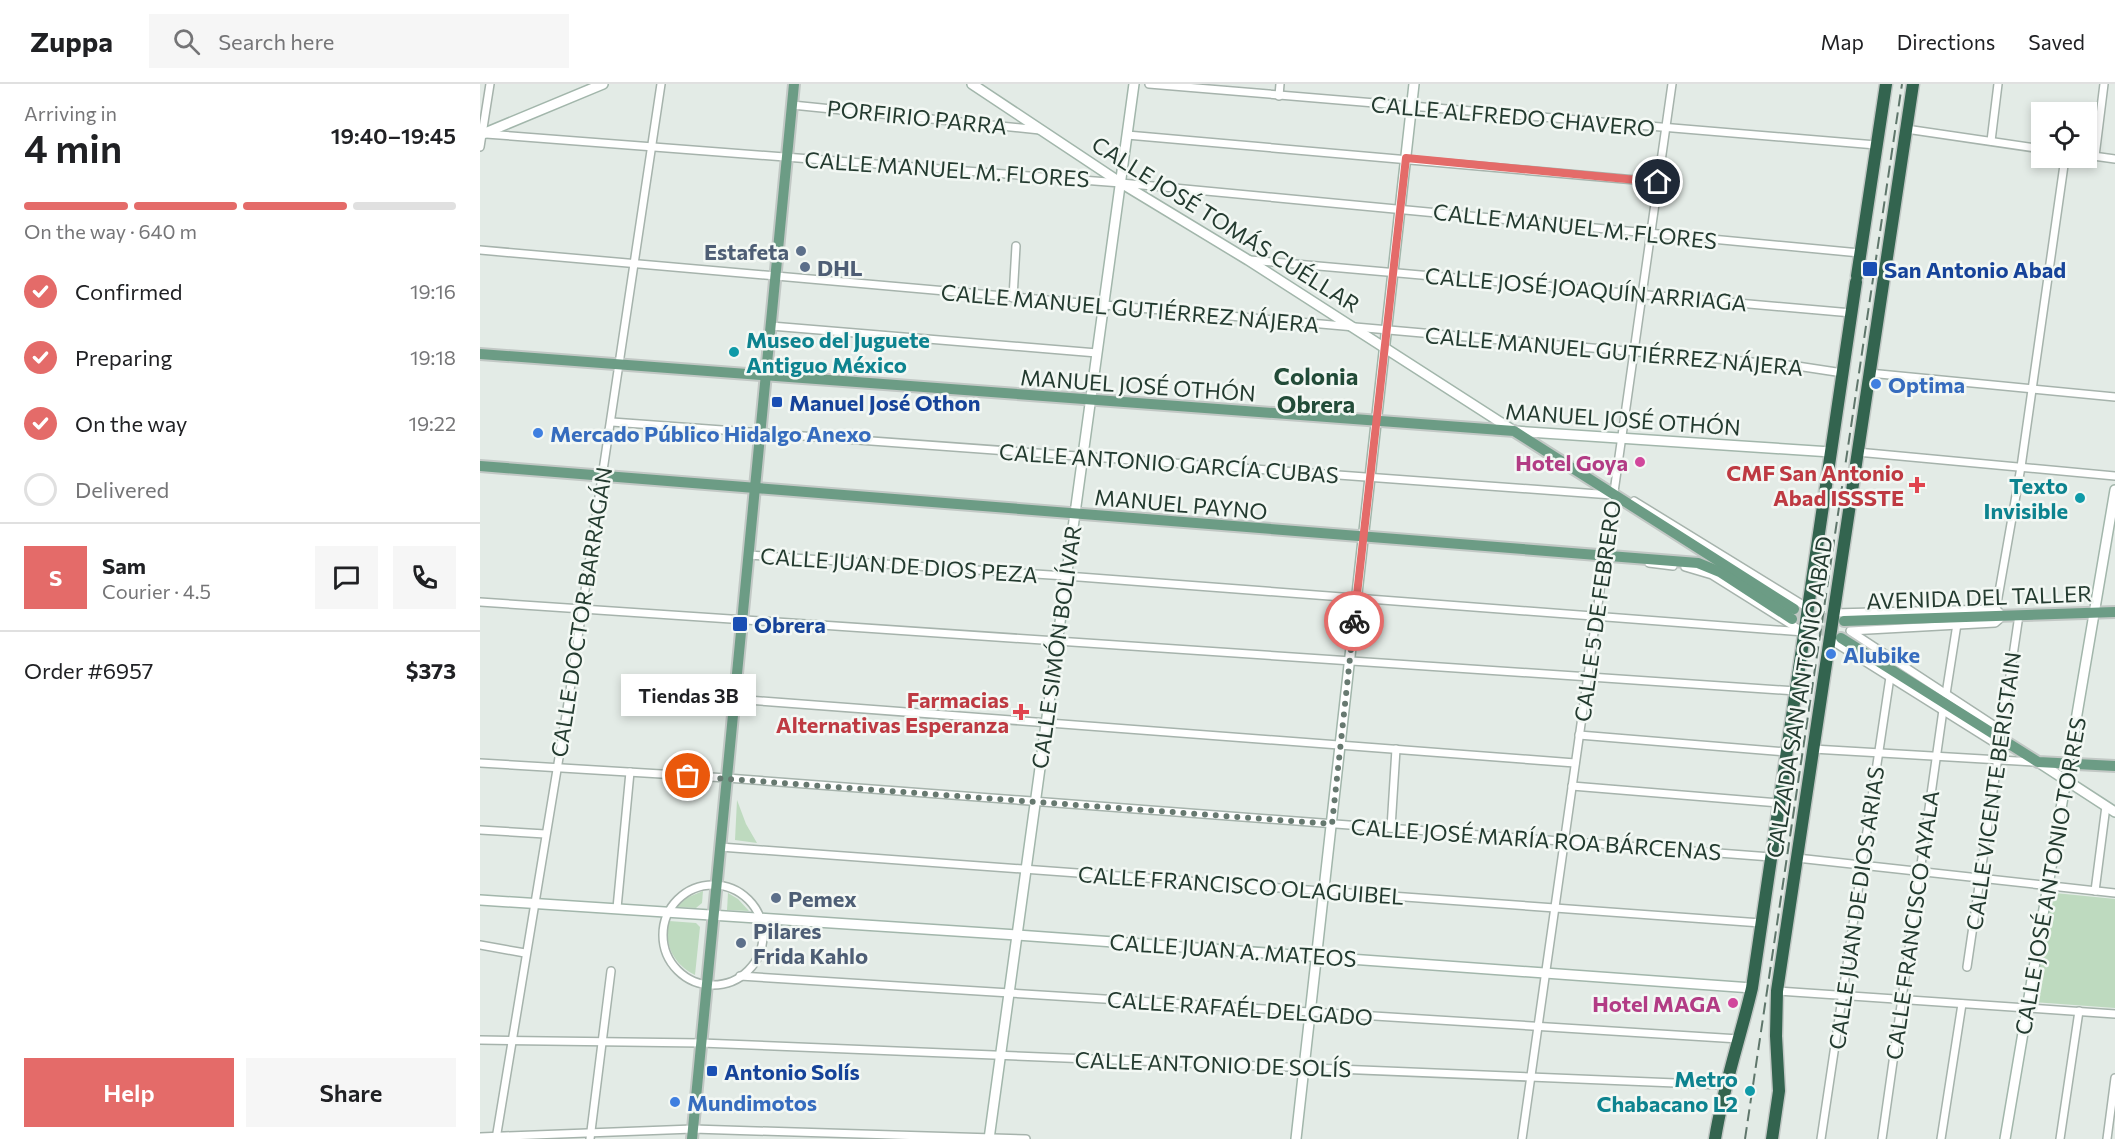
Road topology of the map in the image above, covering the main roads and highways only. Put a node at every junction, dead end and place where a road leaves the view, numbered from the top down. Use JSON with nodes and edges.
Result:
{"nodes":[{"id":1,"x":794,"y":84,"type":"edge"},
{"id":2,"x":1886,"y":84,"type":"edge"},
{"id":3,"x":1913,"y":84,"type":"edge"},
{"id":4,"x":480,"y":354,"type":"edge"},
{"id":5,"x":766,"y":377,"type":"junction"},
{"id":6,"x":1514,"y":431,"type":"joint"},
{"id":7,"x":480,"y":466,"type":"edge"},
{"id":8,"x":755,"y":487,"type":"junction"},
{"id":9,"x":1605,"y":556,"type":"joint"},
{"id":10,"x":2115,"y":612,"type":"edge"},
{"id":11,"x":1839,"y":617,"type":"junction"},
{"id":12,"x":1835,"y":638,"type":"junction"},
{"id":13,"x":2115,"y":766,"type":"edge"},
{"id":14,"x":692,"y":1134,"type":"edge"},
{"id":15,"x":1715,"y":1139,"type":"edge"},
{"id":16,"x":1772,"y":1139,"type":"edge"}],
"edges":[{"from":1,"to":5,"type":"main road"},
{"from":2,"to":15,"type":"highway","name":"CALZADA SAN ANTONIO ABAD"},
{"from":3,"to":11,"type":"highway","name":"CALZADA SAN ANTONIO ABAD"},
{"from":4,"to":5,"type":"main road","name":"MANUEL JOSÉ OTHÓN"},
{"from":5,"to":6,"type":"main road","name":"MANUEL JOSÉ OTHÓN"},
{"from":5,"to":8,"type":"main road"},
{"from":6,"to":9,"type":"main road","name":"CALLE JOSÉ TOMÁS CUÉLLAR"},
{"from":7,"to":8,"type":"main road","name":"MANUEL PAYNO"},
{"from":8,"to":9,"type":"main road","name":"MANUEL PAYNO"},
{"from":8,"to":14,"type":"main road"},
{"from":10,"to":11,"type":"main road","name":"AVENIDA DEL TALLER"},
{"from":11,"to":12,"type":"highway","name":"CALZADA SAN ANTONIO ABAD"},
{"from":12,"to":13,"type":"main road"},
{"from":12,"to":16,"type":"highway","name":"CALZADA SAN ANTONIO ABAD"}]}
